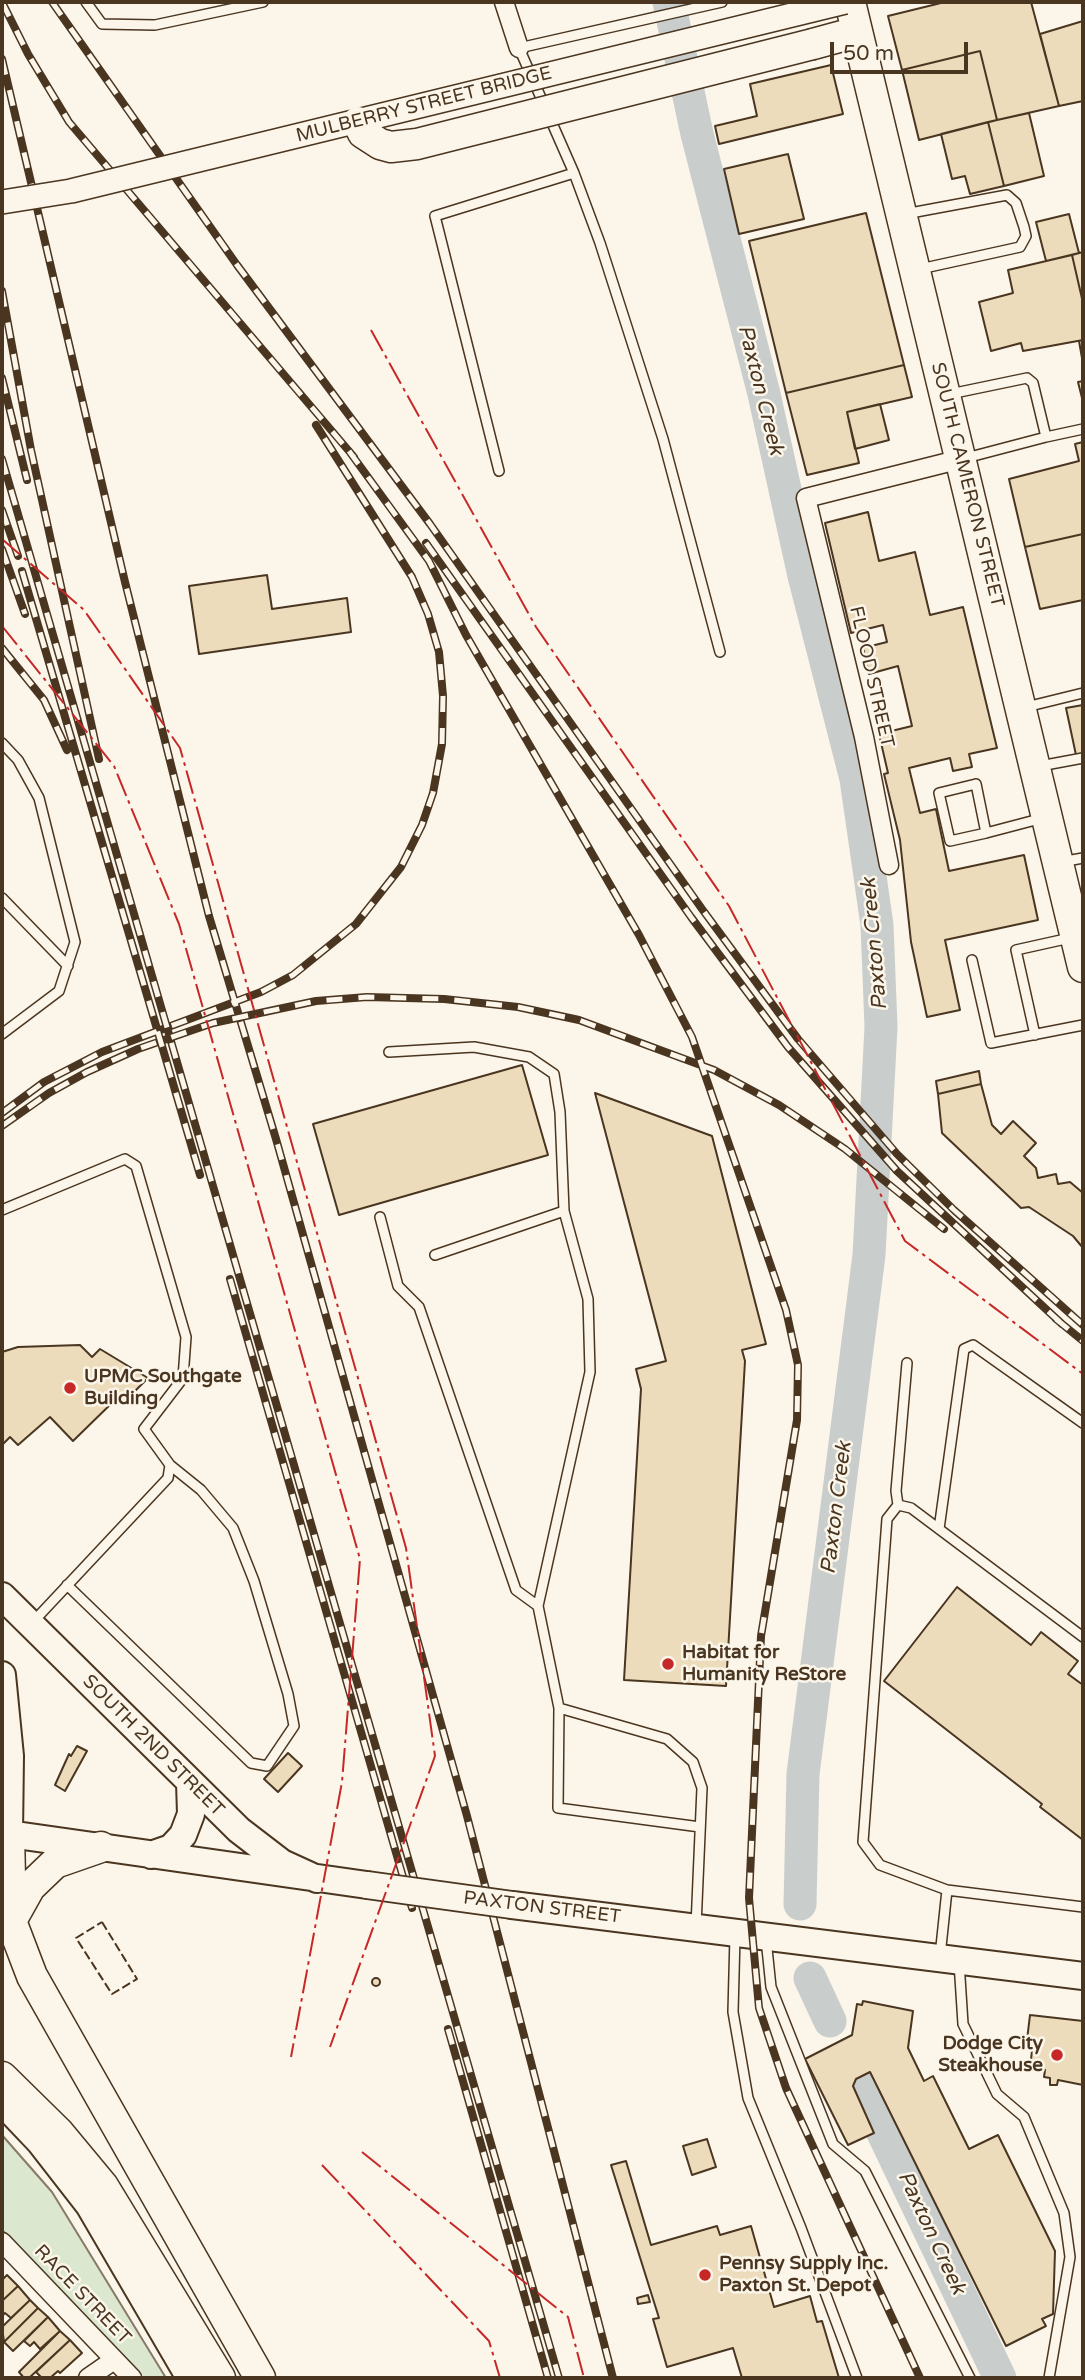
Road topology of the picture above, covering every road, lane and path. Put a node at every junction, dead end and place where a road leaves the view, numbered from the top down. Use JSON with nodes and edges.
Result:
{"nodes":[{"id":1,"x":86,"y":2,"type":"edge"},
{"id":2,"x":263,"y":2,"type":"edge"},
{"id":3,"x":504,"y":2,"type":"edge"},
{"id":4,"x":719,"y":2,"type":"edge"},
{"id":5,"x":848,"y":2,"type":"edge"},
{"id":6,"x":858,"y":32,"type":"junction"},
{"id":7,"x":519,"y":48,"type":"junction"},
{"id":8,"x":358,"y":122,"type":"junction"},
{"id":9,"x":574,"y":173,"type":"junction"},
{"id":10,"x":2,"y":202,"type":"edge"},
{"id":11,"x":901,"y":215,"type":"junction"},
{"id":12,"x":915,"y":270,"type":"junction"},
{"id":13,"x":945,"y":395,"type":"junction"},
{"id":14,"x":1083,"y":429,"type":"edge"},
{"id":15,"x":1046,"y":437,"type":"junction"},
{"id":16,"x":961,"y":459,"type":"junction"},
{"id":17,"x":499,"y":471,"type":"dead end"},
{"id":18,"x":720,"y":652,"type":"dead end"},
{"id":19,"x":1083,"y":693,"type":"edge"},
{"id":20,"x":1021,"y":708,"type":"junction"},
{"id":21,"x":2,"y":743,"type":"edge"},
{"id":22,"x":1083,"y":758,"type":"edge"},
{"id":23,"x":1035,"y":766,"type":"junction"},
{"id":24,"x":1048,"y":817,"type":"junction"},
{"id":25,"x":986,"y":833,"type":"junction"},
{"id":26,"x":1071,"y":860,"type":"edge"},
{"id":27,"x":889,"y":865,"type":"dead end"},
{"id":28,"x":2,"y":898,"type":"edge"},
{"id":29,"x":1080,"y":953,"type":"edge"},
{"id":30,"x":972,"y":960,"type":"dead end"},
{"id":31,"x":68,"y":966,"type":"junction"},
{"id":32,"x":1083,"y":1025,"type":"edge"},
{"id":33,"x":2,"y":1034,"type":"edge"},
{"id":34,"x":1035,"y":1035,"type":"junction"},
{"id":35,"x":389,"y":1052,"type":"dead end"},
{"id":36,"x":2,"y":1210,"type":"edge"},
{"id":37,"x":564,"y":1211,"type":"junction"},
{"id":38,"x":380,"y":1217,"type":"dead end"},
{"id":39,"x":435,"y":1255,"type":"dead end"},
{"id":40,"x":907,"y":1363,"type":"dead end"},
{"id":41,"x":1083,"y":1423,"type":"edge"},
{"id":42,"x":170,"y":1465,"type":"junction"},
{"id":43,"x":898,"y":1505,"type":"junction"},
{"id":44,"x":939,"y":1529,"type":"junction"},
{"id":45,"x":67,"y":1585,"type":"junction"},
{"id":46,"x":2,"y":1596,"type":"edge"},
{"id":47,"x":538,"y":1606,"type":"junction"},
{"id":48,"x":30,"y":1624,"type":"junction"},
{"id":49,"x":1083,"y":1637,"type":"edge"},
{"id":50,"x":2,"y":1675,"type":"edge"},
{"id":51,"x":559,"y":1707,"type":"junction"},
{"id":52,"x":190,"y":1782,"type":"junction"},
{"id":53,"x":700,"y":1828,"type":"junction"},
{"id":54,"x":5,"y":1833,"type":"edge"},
{"id":55,"x":101,"y":1847,"type":"junction"},
{"id":56,"x":151,"y":1855,"type":"junction"},
{"id":57,"x":317,"y":1879,"type":"junction"},
{"id":58,"x":947,"y":1890,"type":"junction"},
{"id":59,"x":1083,"y":1907,"type":"edge"},
{"id":60,"x":11,"y":1921,"type":"junction"},
{"id":61,"x":696,"y":1928,"type":"junction"},
{"id":62,"x":736,"y":1933,"type":"junction"},
{"id":63,"x":766,"y":1937,"type":"junction"},
{"id":64,"x":949,"y":1961,"type":"junction"},
{"id":65,"x":1083,"y":1976,"type":"edge"},
{"id":66,"x":2,"y":2077,"type":"edge"},
{"id":67,"x":2,"y":2102,"type":"edge"},
{"id":68,"x":2,"y":2242,"type":"edge"},
{"id":69,"x":114,"y":2360,"type":"junction"},
{"id":70,"x":88,"y":2378,"type":"edge"},
{"id":71,"x":132,"y":2378,"type":"edge"},
{"id":72,"x":190,"y":2378,"type":"edge"},
{"id":73,"x":220,"y":2378,"type":"edge"},
{"id":74,"x":260,"y":2378,"type":"edge"},
{"id":75,"x":857,"y":2378,"type":"edge"},
{"id":76,"x":970,"y":2378,"type":"edge"},
{"id":77,"x":1049,"y":2378,"type":"edge"}],
"edges":[{"from":1,"to":2,"type":"lane"},
{"from":3,"to":7,"type":"street"},
{"from":4,"to":7,"type":"lane"},
{"from":5,"to":6,"type":"highway","name":"SOUTH CAMERON STREET"},
{"from":5,"to":8,"type":"main road","name":"MULBERRY STREET BRIDGE","bridge":true},
{"from":6,"to":8,"type":"highway","bridge":true},
{"from":6,"to":11,"type":"highway","name":"SOUTH CAMERON STREET"},
{"from":7,"to":9,"type":"lane"},
{"from":8,"to":10,"type":"main road","name":"MULBERRY STREET BRIDGE","bridge":true},
{"from":9,"to":17,"type":"lane"},
{"from":9,"to":18,"type":"lane"},
{"from":11,"to":12,"type":"highway","name":"SOUTH CAMERON STREET"},
{"from":11,"to":12,"type":"lane"},
{"from":12,"to":13,"type":"highway","name":"SOUTH CAMERON STREET"},
{"from":13,"to":15,"type":"lane"},
{"from":13,"to":16,"type":"highway","name":"SOUTH CAMERON STREET"},
{"from":14,"to":15,"type":"lane"},
{"from":15,"to":16,"type":"lane"},
{"from":16,"to":20,"type":"highway","name":"SOUTH CAMERON STREET"},
{"from":16,"to":27,"type":"street","name":"FLOOD STREET"},
{"from":19,"to":20,"type":"lane"},
{"from":20,"to":23,"type":"highway","name":"SOUTH CAMERON STREET"},
{"from":21,"to":31,"type":"lane"},
{"from":22,"to":23,"type":"lane"},
{"from":23,"to":24,"type":"highway","name":"SOUTH CAMERON STREET"},
{"from":24,"to":25,"type":"lane"},
{"from":24,"to":26,"type":"highway","name":"SOUTH CAMERON STREET"},
{"from":25,"to":25,"type":"lane"},
{"from":26,"to":29,"type":"highway","name":"SOUTH CAMERON STREET"},
{"from":28,"to":31,"type":"lane"},
{"from":29,"to":34,"type":"lane"},
{"from":30,"to":34,"type":"lane"},
{"from":31,"to":33,"type":"lane"},
{"from":32,"to":34,"type":"lane"},
{"from":35,"to":37,"type":"lane"},
{"from":36,"to":42,"type":"lane"},
{"from":37,"to":39,"type":"lane"},
{"from":37,"to":47,"type":"lane"},
{"from":38,"to":47,"type":"lane"},
{"from":40,"to":43,"type":"lane"},
{"from":41,"to":44,"type":"lane"},
{"from":42,"to":45,"type":"lane"},
{"from":42,"to":45,"type":"lane"},
{"from":43,"to":44,"type":"lane"},
{"from":43,"to":58,"type":"lane"},
{"from":44,"to":49,"type":"lane"},
{"from":45,"to":48,"type":"lane"},
{"from":46,"to":48,"type":"main road","name":"SOUTH 2ND STREET"},
{"from":47,"to":51,"type":"lane"},
{"from":48,"to":52,"type":"main road","name":"SOUTH 2ND STREET"},
{"from":50,"to":54,"type":"main road"},
{"from":51,"to":53,"type":"lane"},
{"from":51,"to":53,"type":"lane"},
{"from":52,"to":56,"type":"main road"},
{"from":52,"to":57,"type":"main road","name":"SOUTH 2ND STREET"},
{"from":53,"to":61,"type":"lane"},
{"from":54,"to":55,"type":"main road","name":"PAXTON STREET"},
{"from":54,"to":60,"type":"highway"},
{"from":55,"to":56,"type":"main road","name":"PAXTON STREET"},
{"from":55,"to":60,"type":"highway"},
{"from":56,"to":57,"type":"main road","name":"PAXTON STREET"},
{"from":57,"to":61,"type":"main road","name":"PAXTON STREET","bridge":true},
{"from":58,"to":59,"type":"lane"},
{"from":58,"to":64,"type":"lane"},
{"from":60,"to":74,"type":"highway"},
{"from":61,"to":62,"type":"main road","name":"PAXTON STREET"},
{"from":62,"to":63,"type":"main road","name":"PAXTON STREET"},
{"from":62,"to":75,"type":"lane"},
{"from":63,"to":64,"type":"main road","name":"PAXTON STREET"},
{"from":63,"to":76,"type":"lane"},
{"from":64,"to":65,"type":"main road","name":"PAXTON STREET"},
{"from":64,"to":77,"type":"lane"},
{"from":66,"to":73,"type":"highway"},
{"from":67,"to":72,"type":"main road"},
{"from":68,"to":69,"type":"street","name":"RACE STREET"},
{"from":69,"to":70,"type":"street"},
{"from":69,"to":71,"type":"street","name":"RACE STREET"}]}
